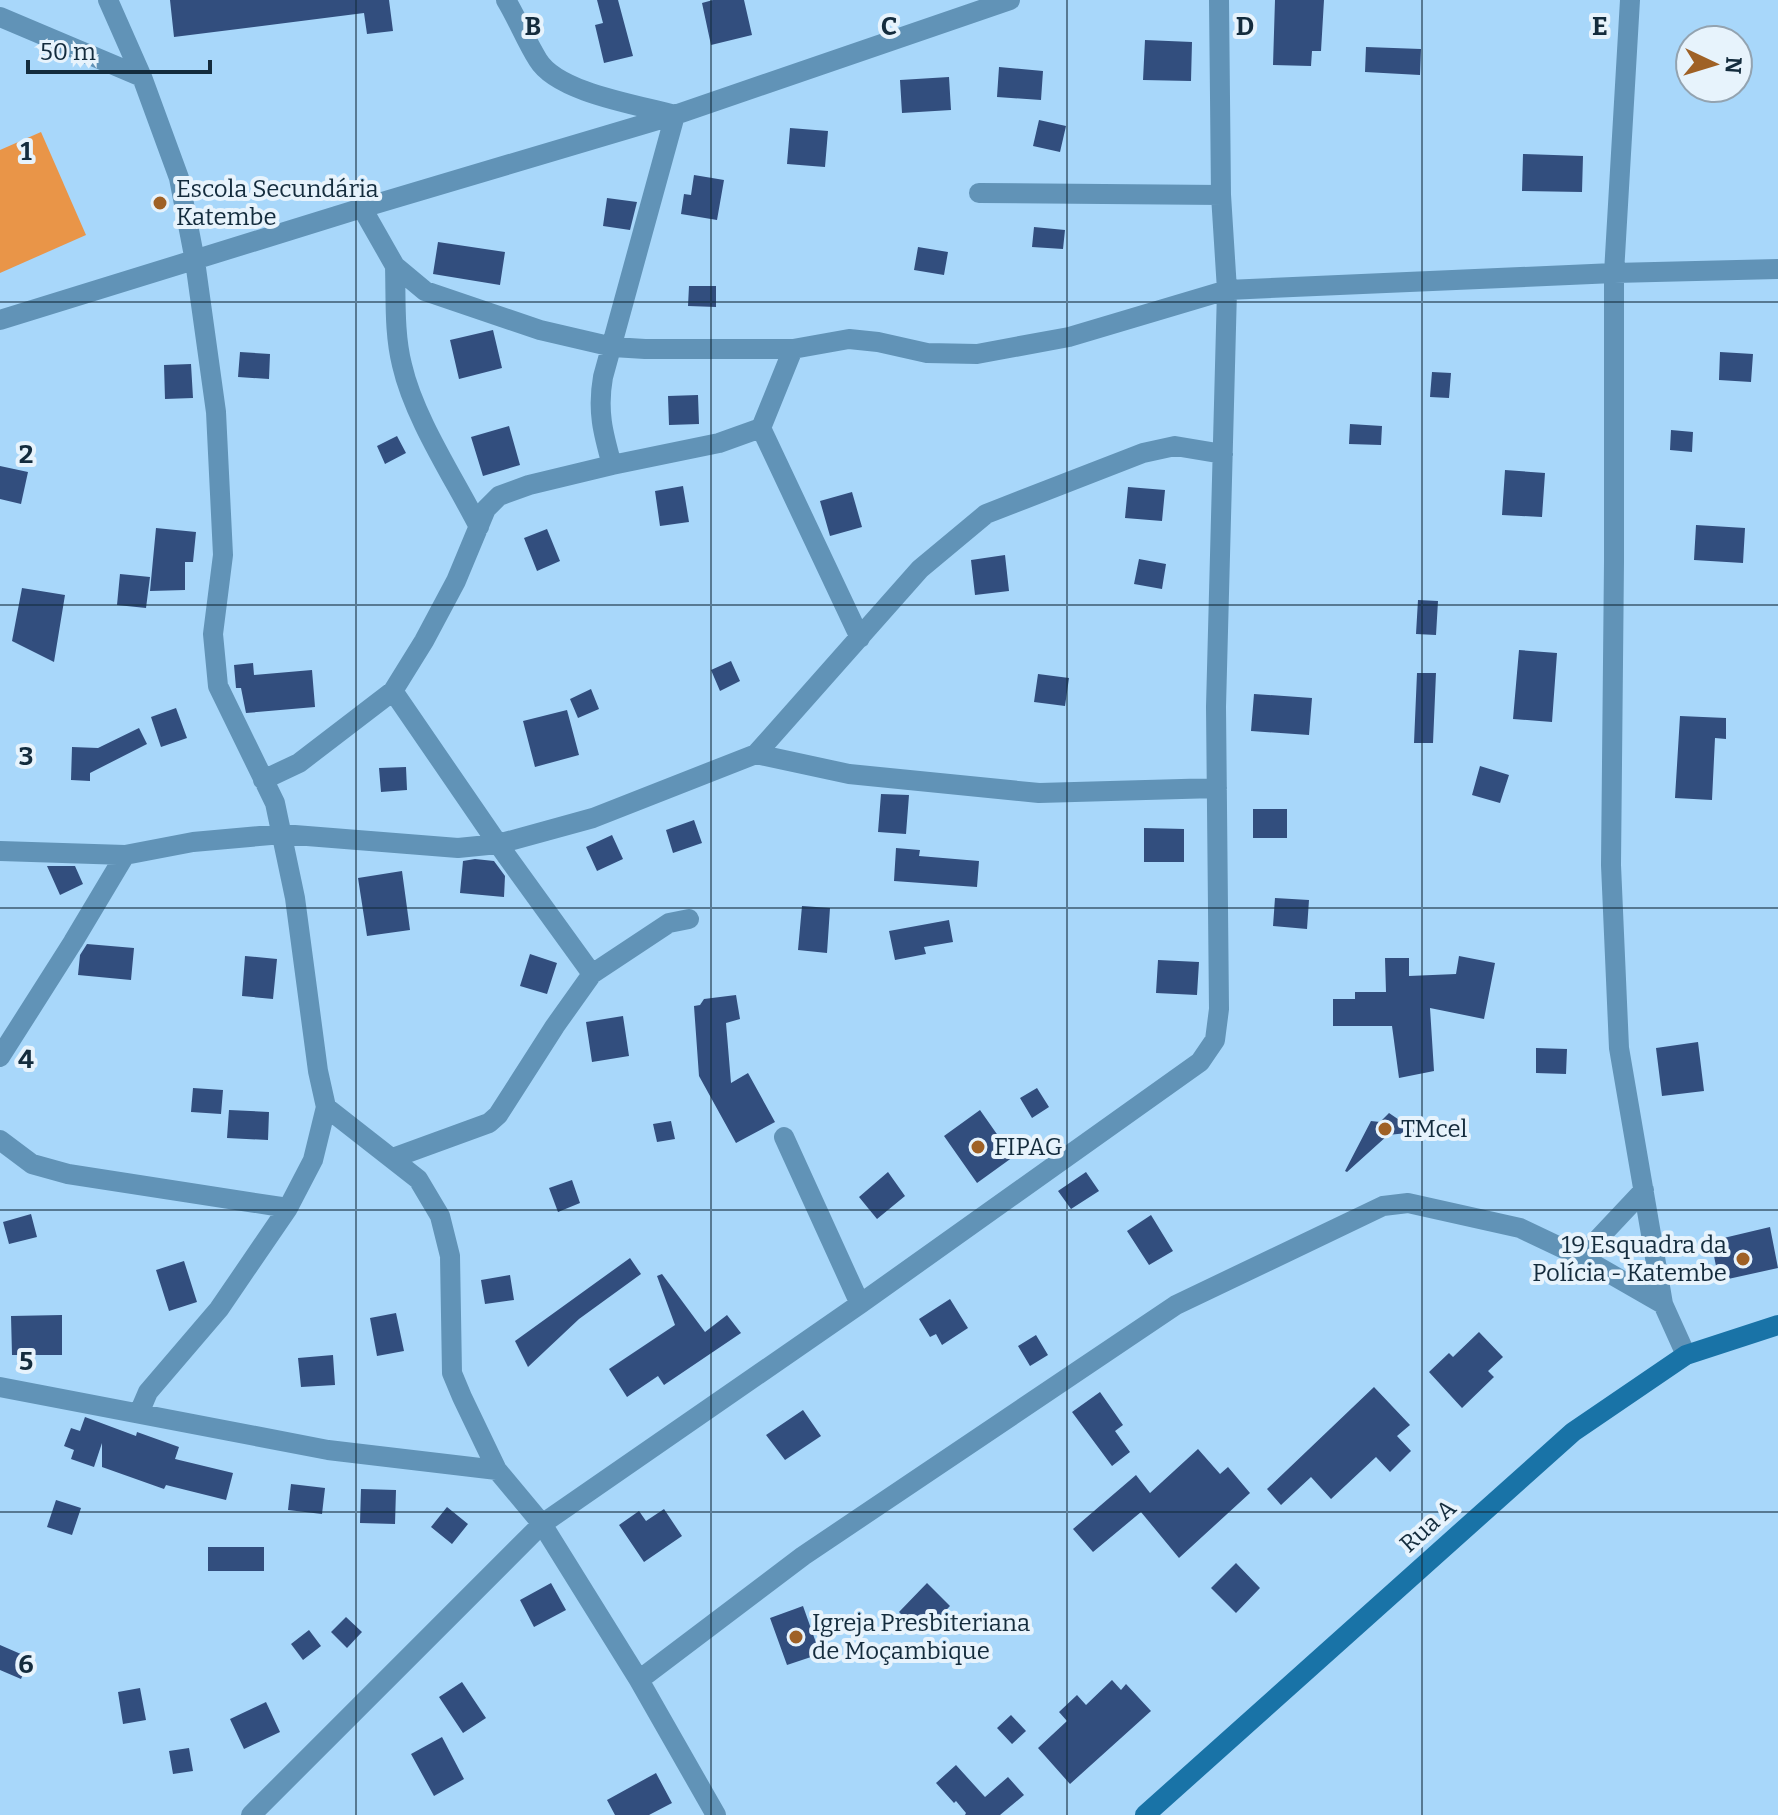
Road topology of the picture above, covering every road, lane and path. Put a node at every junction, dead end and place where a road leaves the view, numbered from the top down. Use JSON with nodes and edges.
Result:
{"nodes":[{"id":1,"x":108,"y":0,"type":"edge"},
{"id":2,"x":506,"y":0,"type":"edge"},
{"id":3,"x":1010,"y":0,"type":"edge"},
{"id":4,"x":1219,"y":0,"type":"edge"},
{"id":5,"x":1630,"y":0,"type":"edge"},
{"id":6,"x":0,"y":17,"type":"edge"},
{"id":7,"x":142,"y":77,"type":"junction"},
{"id":8,"x":675,"y":115,"type":"junction"},
{"id":9,"x":979,"y":193,"type":"dead end"},
{"id":10,"x":1221,"y":195,"type":"junction"},
{"id":11,"x":362,"y":208,"type":"junction"},
{"id":12,"x":195,"y":261,"type":"junction"},
{"id":13,"x":395,"y":266,"type":"junction"},
{"id":14,"x":1778,"y":269,"type":"edge"},
{"id":15,"x":1614,"y":273,"type":"junction"},
{"id":16,"x":1227,"y":290,"type":"junction"},
{"id":17,"x":0,"y":320,"type":"edge"},
{"id":18,"x":613,"y":347,"type":"junction"},
{"id":19,"x":793,"y":349,"type":"junction"},
{"id":20,"x":761,"y":428,"type":"junction"},
{"id":21,"x":1223,"y":454,"type":"junction"},
{"id":22,"x":612,"y":465,"type":"junction"},
{"id":23,"x":479,"y":527,"type":"junction"},
{"id":24,"x":860,"y":638,"type":"junction"},
{"id":25,"x":393,"y":691,"type":"junction"},
{"id":26,"x":756,"y":754,"type":"junction"},
{"id":27,"x":263,"y":780,"type":"junction"},
{"id":28,"x":1217,"y":788,"type":"junction"},
{"id":29,"x":282,"y":834,"type":"junction"},
{"id":30,"x":498,"y":844,"type":"junction"},
{"id":31,"x":0,"y":851,"type":"edge"},
{"id":32,"x":125,"y":855,"type":"junction"},
{"id":33,"x":689,"y":919,"type":"dead end"},
{"id":34,"x":592,"y":974,"type":"junction"},
{"id":35,"x":0,"y":1057,"type":"edge"},
{"id":36,"x":326,"y":1107,"type":"junction"},
{"id":37,"x":784,"y":1137,"type":"dead end"},
{"id":38,"x":0,"y":1140,"type":"edge"},
{"id":39,"x":393,"y":1158,"type":"junction"},
{"id":40,"x":1644,"y":1190,"type":"junction"},
{"id":41,"x":288,"y":1208,"type":"junction"},
{"id":42,"x":1581,"y":1257,"type":"junction"},
{"id":43,"x":860,"y":1304,"type":"junction"},
{"id":44,"x":1663,"y":1304,"type":"junction"},
{"id":45,"x":1778,"y":1325,"type":"edge"},
{"id":46,"x":1686,"y":1355,"type":"junction"},
{"id":47,"x":0,"y":1387,"type":"edge"},
{"id":48,"x":139,"y":1413,"type":"junction"},
{"id":49,"x":497,"y":1470,"type":"junction"},
{"id":50,"x":542,"y":1524,"type":"junction"},
{"id":51,"x":639,"y":1680,"type":"junction"},
{"id":52,"x":251,"y":1815,"type":"edge"},
{"id":53,"x":716,"y":1815,"type":"edge"},
{"id":54,"x":1145,"y":1815,"type":"edge"}],
"edges":[{"from":1,"to":7,"type":"street"},
{"from":2,"to":8,"type":"street"},
{"from":3,"to":8,"type":"street"},
{"from":4,"to":10,"type":"street"},
{"from":5,"to":15,"type":"street"},
{"from":6,"to":7,"type":"street"},
{"from":7,"to":12,"type":"street"},
{"from":8,"to":11,"type":"street"},
{"from":8,"to":18,"type":"street"},
{"from":9,"to":10,"type":"street"},
{"from":10,"to":16,"type":"street"},
{"from":11,"to":12,"type":"street"},
{"from":11,"to":13,"type":"street"},
{"from":12,"to":17,"type":"street"},
{"from":12,"to":27,"type":"street"},
{"from":13,"to":18,"type":"street"},
{"from":13,"to":23,"type":"street"},
{"from":14,"to":15,"type":"street"},
{"from":15,"to":16,"type":"street"},
{"from":15,"to":40,"type":"street"},
{"from":16,"to":19,"type":"street"},
{"from":16,"to":21,"type":"street"},
{"from":18,"to":19,"type":"street"},
{"from":18,"to":22,"type":"street"},
{"from":19,"to":20,"type":"street"},
{"from":20,"to":22,"type":"street"},
{"from":20,"to":24,"type":"street"},
{"from":21,"to":24,"type":"street"},
{"from":21,"to":28,"type":"street"},
{"from":22,"to":23,"type":"street"},
{"from":23,"to":25,"type":"street"},
{"from":24,"to":26,"type":"street"},
{"from":25,"to":27,"type":"street"},
{"from":25,"to":30,"type":"street"},
{"from":26,"to":28,"type":"street"},
{"from":26,"to":30,"type":"street"},
{"from":27,"to":29,"type":"street"},
{"from":28,"to":43,"type":"street"},
{"from":29,"to":30,"type":"street"},
{"from":29,"to":32,"type":"street"},
{"from":29,"to":36,"type":"street"},
{"from":30,"to":34,"type":"street"},
{"from":31,"to":32,"type":"street"},
{"from":32,"to":35,"type":"street"},
{"from":33,"to":34,"type":"street"},
{"from":34,"to":39,"type":"street"},
{"from":36,"to":39,"type":"street"},
{"from":36,"to":41,"type":"street"},
{"from":37,"to":43,"type":"street"},
{"from":38,"to":41,"type":"street"},
{"from":39,"to":49,"type":"street"},
{"from":40,"to":42,"type":"street"},
{"from":40,"to":44,"type":"street"},
{"from":41,"to":48,"type":"street"},
{"from":42,"to":44,"type":"street"},
{"from":42,"to":51,"type":"street"},
{"from":43,"to":50,"type":"street"},
{"from":44,"to":46,"type":"street"},
{"from":45,"to":46,"type":"main road","name":"Rua A"},
{"from":46,"to":54,"type":"main road","name":"Rua A"},
{"from":47,"to":48,"type":"street"},
{"from":48,"to":49,"type":"street"},
{"from":49,"to":50,"type":"street"},
{"from":50,"to":51,"type":"street"},
{"from":50,"to":52,"type":"street"},
{"from":51,"to":53,"type":"street"}]}
